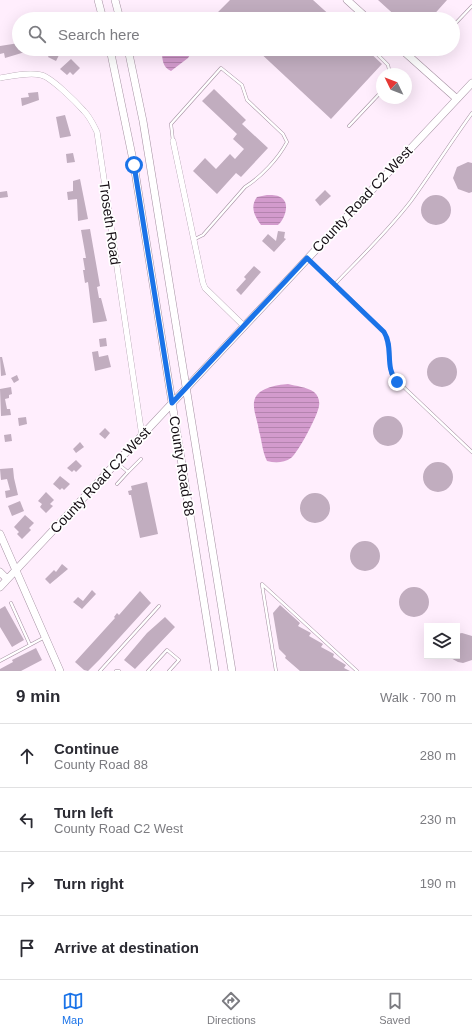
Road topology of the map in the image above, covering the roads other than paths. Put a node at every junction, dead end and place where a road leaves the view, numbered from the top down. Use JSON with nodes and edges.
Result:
{"nodes":[{"id":1,"x":98,"y":0,"type":"edge"},
{"id":2,"x":115,"y":0,"type":"edge"},
{"id":3,"x":347,"y":0,"type":"edge"},
{"id":4,"x":472,"y":6,"type":"edge"},
{"id":5,"x":101,"y":12,"type":"edge"},
{"id":6,"x":118,"y":12,"type":"edge"},
{"id":7,"x":360,"y":12,"type":"edge"},
{"id":8,"x":460,"y":19,"type":"edge"},
{"id":9,"x":112,"y":56,"type":"edge"},
{"id":10,"x":129,"y":56,"type":"edge"},
{"id":11,"x":379,"y":56,"type":"edge"},
{"id":12,"x":409,"y":56,"type":"edge"},
{"id":13,"x":389,"y":68,"type":"edge"},
{"id":14,"x":0,"y":78,"type":"edge"},
{"id":15,"x":472,"y":83,"type":"edge"},
{"id":16,"x":376,"y":97,"type":"edge"},
{"id":17,"x":457,"y":99,"type":"junction"},
{"id":18,"x":472,"y":113,"type":"edge"},
{"id":19,"x":349,"y":126,"type":"dead end"},
{"id":20,"x":173,"y":141,"type":"joint"},
{"id":21,"x":194,"y":240,"type":"junction"},
{"id":22,"x":307,"y":258,"type":"junction"},
{"id":23,"x":335,"y":284,"type":"junction"},
{"id":24,"x":244,"y":326,"type":"junction"},
{"id":25,"x":186,"y":388,"type":"junction"},
{"id":26,"x":172,"y":403,"type":"junction"},
{"id":27,"x":142,"y":436,"type":"junction"},
{"id":28,"x":472,"y":452,"type":"edge"},
{"id":29,"x":141,"y":459,"type":"dead end"},
{"id":30,"x":116,"y":463,"type":"junction"},
{"id":31,"x":128,"y":472,"type":"junction"},
{"id":32,"x":117,"y":484,"type":"dead end"},
{"id":33,"x":0,"y":534,"type":"edge"},
{"id":34,"x":15,"y":571,"type":"junction"},
{"id":35,"x":0,"y":572,"type":"edge"},
{"id":36,"x":7,"y":579,"type":"junction"},
{"id":37,"x":0,"y":587,"type":"edge"},
{"id":38,"x":11,"y":603,"type":"dead end"},
{"id":39,"x":159,"y":606,"type":"dead end"},
{"id":40,"x":45,"y":637,"type":"junction"},
{"id":41,"x":30,"y":645,"type":"junction"},
{"id":42,"x":0,"y":661,"type":"edge"},
{"id":43,"x":60,"y":671,"type":"edge"},
{"id":44,"x":100,"y":671,"type":"edge"},
{"id":45,"x":116,"y":671,"type":"edge"},
{"id":46,"x":119,"y":671,"type":"edge"},
{"id":47,"x":148,"y":671,"type":"edge"},
{"id":48,"x":169,"y":671,"type":"edge"},
{"id":49,"x":215,"y":671,"type":"edge"},
{"id":50,"x":232,"y":671,"type":"edge"},
{"id":51,"x":276,"y":671,"type":"edge"},
{"id":52,"x":357,"y":671,"type":"edge"}],
"edges":[{"from":1,"to":5,"type":"main road"},
{"from":2,"to":6,"type":"main road"},
{"from":3,"to":7,"type":"main road"},
{"from":4,"to":8,"type":"lane"},
{"from":9,"to":26,"type":"main road","name":"County Road 88"},
{"from":10,"to":25,"type":"main road","name":"County Road 88"},
{"from":11,"to":13,"type":"lane"},
{"from":12,"to":17,"type":"main road"},
{"from":14,"to":27,"type":"street","name":"Troseth Road"},
{"from":15,"to":17,"type":"main road","name":"County Road C2 West"},
{"from":16,"to":19,"type":"lane"},
{"from":17,"to":22,"type":"main road","name":"County Road C2 West"},
{"from":18,"to":23,"type":"lane"},
{"from":20,"to":21,"type":"street"},
{"from":20,"to":21,"type":"lane"},
{"from":21,"to":24,"type":"street"},
{"from":22,"to":23,"type":"lane"},
{"from":22,"to":24,"type":"main road","name":"County Road C2 West"},
{"from":23,"to":28,"type":"lane"},
{"from":24,"to":25,"type":"main road","name":"County Road C2 West"},
{"from":25,"to":26,"type":"main road","name":"County Road C2 West"},
{"from":25,"to":50,"type":"main road","name":"County Road 88"},
{"from":26,"to":27,"type":"main road","name":"County Road C2 West"},
{"from":26,"to":49,"type":"main road","name":"County Road 88"},
{"from":27,"to":30,"type":"main road","name":"County Road C2 West"},
{"from":29,"to":31,"type":"lane"},
{"from":30,"to":31,"type":"lane"},
{"from":30,"to":34,"type":"main road","name":"County Road C2 West"},
{"from":31,"to":32,"type":"lane"},
{"from":33,"to":34,"type":"main road"},
{"from":34,"to":36,"type":"main road","name":"County Road C2 West"},
{"from":34,"to":40,"type":"main road"},
{"from":35,"to":36,"type":"main road"},
{"from":36,"to":37,"type":"main road","name":"County Road C2 West"},
{"from":38,"to":41,"type":"lane"},
{"from":39,"to":44,"type":"lane"},
{"from":40,"to":41,"type":"lane"},
{"from":40,"to":43,"type":"main road"},
{"from":41,"to":42,"type":"lane"},
{"from":45,"to":46,"type":"lane"},
{"from":47,"to":48,"type":"lane"},
{"from":51,"to":52,"type":"lane"}]}
